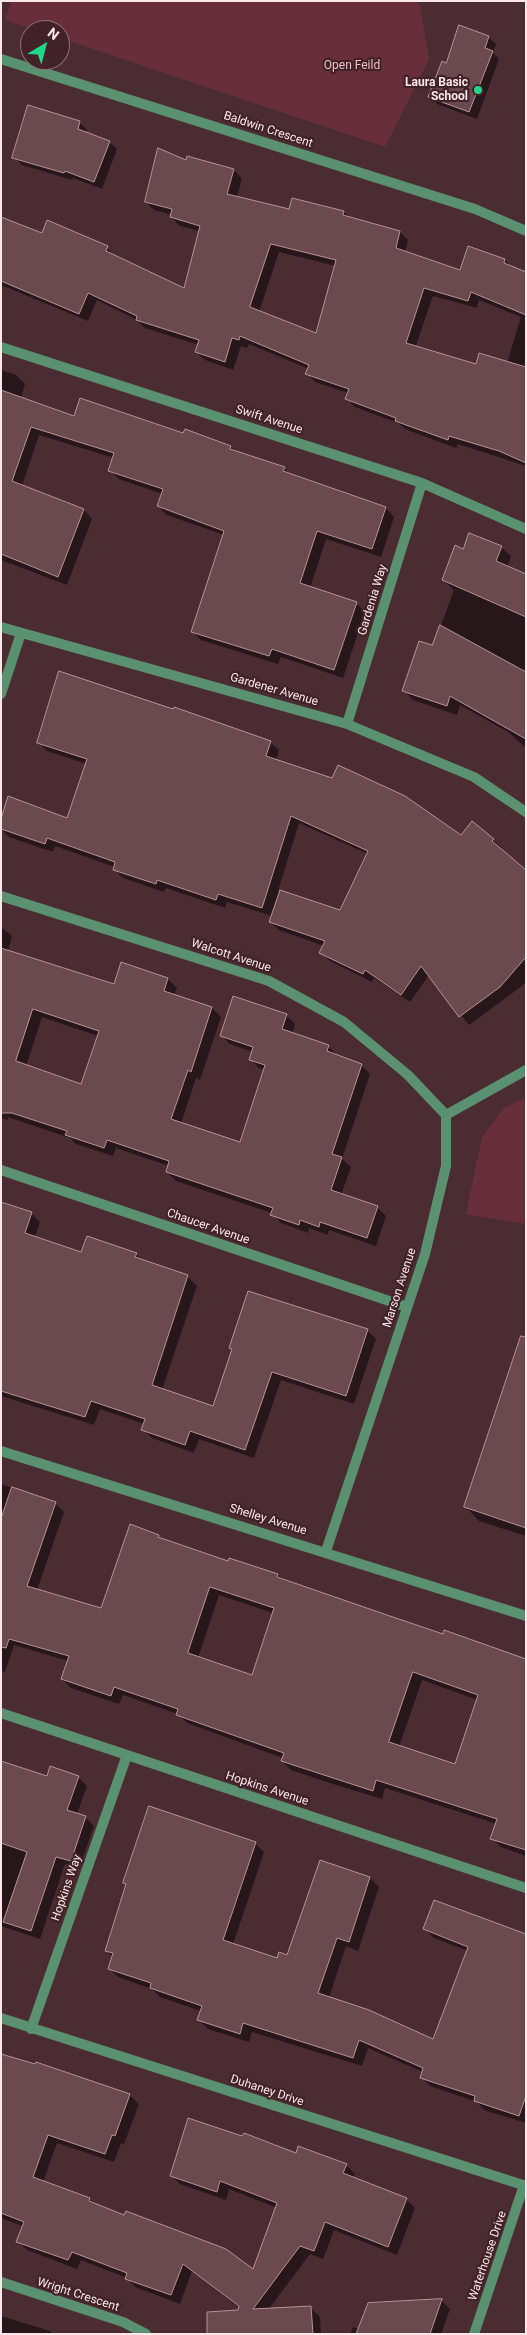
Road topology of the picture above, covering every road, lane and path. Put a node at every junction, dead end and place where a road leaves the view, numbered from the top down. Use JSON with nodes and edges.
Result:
{"nodes":[{"id":1,"x":1,"y":59,"type":"edge"},
{"id":2,"x":526,"y":231,"type":"edge"},
{"id":3,"x":1,"y":347,"type":"edge"},
{"id":4,"x":422,"y":483,"type":"junction"},
{"id":5,"x":526,"y":528,"type":"edge"},
{"id":6,"x":1,"y":627,"type":"edge"},
{"id":7,"x":21,"y":633,"type":"junction"},
{"id":8,"x":1,"y":694,"type":"edge"},
{"id":9,"x":347,"y":724,"type":"junction"},
{"id":10,"x":526,"y":812,"type":"edge"},
{"id":11,"x":1,"y":896,"type":"edge"},
{"id":12,"x":526,"y":1070,"type":"edge"},
{"id":13,"x":446,"y":1115,"type":"junction"},
{"id":14,"x":1,"y":1170,"type":"edge"},
{"id":15,"x":407,"y":1307,"type":"junction"},
{"id":16,"x":1,"y":1451,"type":"edge"},
{"id":17,"x":326,"y":1551,"type":"junction"},
{"id":18,"x":526,"y":1616,"type":"edge"},
{"id":19,"x":1,"y":1713,"type":"edge"},
{"id":20,"x":126,"y":1755,"type":"junction"},
{"id":21,"x":526,"y":1888,"type":"edge"},
{"id":22,"x":1,"y":2018,"type":"edge"},
{"id":23,"x":31,"y":2029,"type":"junction"},
{"id":24,"x":525,"y":2185,"type":"edge"},
{"id":25,"x":1,"y":2282,"type":"edge"},
{"id":26,"x":146,"y":2334,"type":"edge"},
{"id":27,"x":474,"y":2334,"type":"edge"}],
"edges":[{"from":1,"to":2,"type":"street","name":"Baldwin Crescent"},
{"from":3,"to":4,"type":"street","name":"Swift Avenue"},
{"from":4,"to":5,"type":"street","name":"Swift Avenue"},
{"from":4,"to":9,"type":"street","name":"Gardenia Way"},
{"from":6,"to":7,"type":"street","name":"Gardener Avenue"},
{"from":7,"to":8,"type":"street"},
{"from":7,"to":9,"type":"street","name":"Gardener Avenue"},
{"from":9,"to":10,"type":"street","name":"Gardener Avenue"},
{"from":11,"to":13,"type":"street","name":"Walcott Avenue"},
{"from":12,"to":13,"type":"street"},
{"from":13,"to":15,"type":"street","name":"Marson Avenue"},
{"from":14,"to":15,"type":"street","name":"Chaucer Avenue"},
{"from":15,"to":17,"type":"street","name":"Marson Avenue"},
{"from":16,"to":17,"type":"street","name":"Shelley Avenue"},
{"from":17,"to":18,"type":"street","name":"Shelley Avenue"},
{"from":19,"to":20,"type":"street","name":"Hopkins Avenue"},
{"from":20,"to":21,"type":"street","name":"Hopkins Avenue"},
{"from":20,"to":23,"type":"street","name":"Hopkins Way"},
{"from":22,"to":23,"type":"street","name":"Duhaney Drive"},
{"from":23,"to":24,"type":"street","name":"Duhaney Drive"},
{"from":24,"to":27,"type":"street","name":"Waterhouse Drive"},
{"from":25,"to":26,"type":"street","name":"Wright Crescent"}]}
